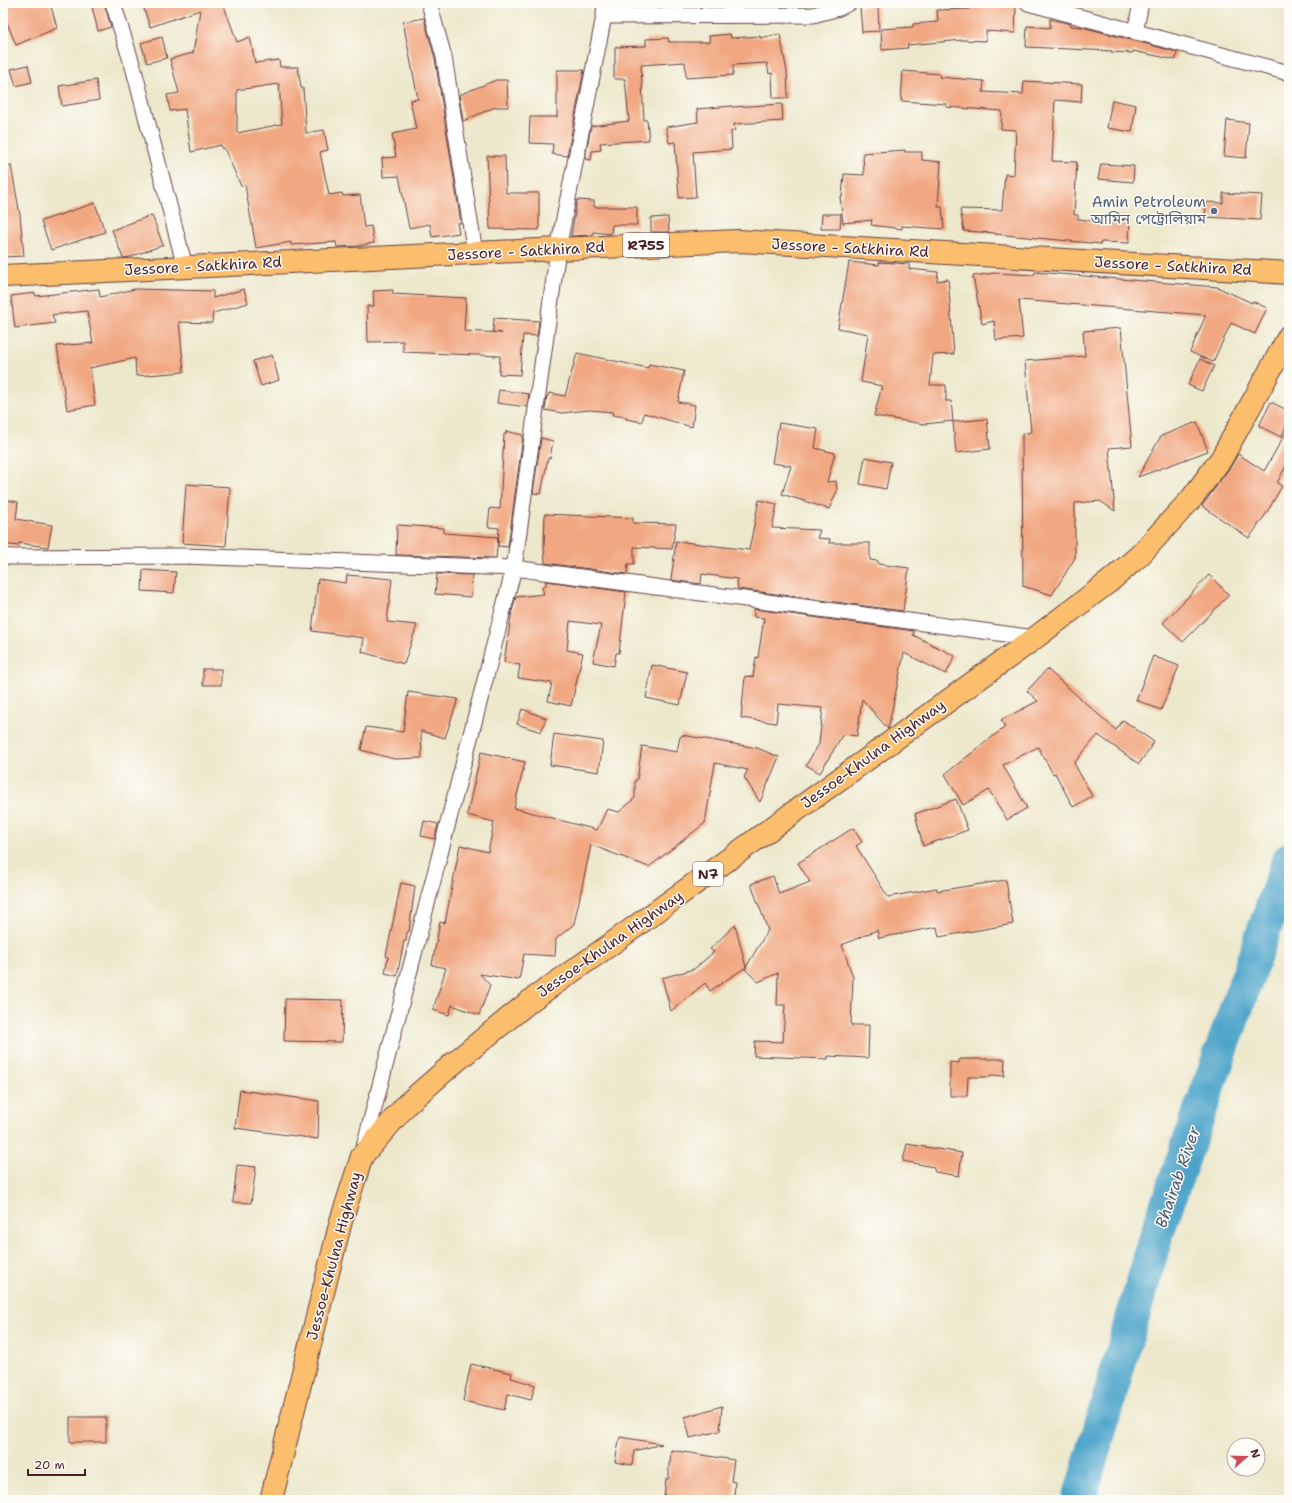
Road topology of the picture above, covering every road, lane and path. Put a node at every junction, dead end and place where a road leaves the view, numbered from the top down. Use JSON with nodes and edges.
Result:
{"nodes":[{"id":1,"x":113,"y":3,"type":"edge"},
{"id":2,"x":429,"y":3,"type":"edge"},
{"id":3,"x":849,"y":3,"type":"edge"},
{"id":4,"x":1028,"y":3,"type":"edge"},
{"id":5,"x":1141,"y":3,"type":"edge"},
{"id":6,"x":604,"y":9,"type":"edge"},
{"id":7,"x":1136,"y":32,"type":"junction"},
{"id":8,"x":1289,"y":73,"type":"edge"},
{"id":9,"x":558,"y":249,"type":"junction"},
{"id":10,"x":474,"y":253,"type":"junction"},
{"id":11,"x":185,"y":267,"type":"junction"},
{"id":12,"x":1289,"y":273,"type":"edge"},
{"id":13,"x":3,"y":276,"type":"edge"},
{"id":14,"x":1289,"y":336,"type":"edge"},
{"id":15,"x":3,"y":556,"type":"edge"},
{"id":16,"x":514,"y":568,"type":"junction"},
{"id":17,"x":1035,"y":638,"type":"junction"},
{"id":18,"x":362,"y":1156,"type":"junction"},
{"id":19,"x":271,"y":1500,"type":"edge"}],
"edges":[{"from":1,"to":11,"type":"street"},
{"from":2,"to":10,"type":"street"},
{"from":3,"to":6,"type":"street"},
{"from":4,"to":7,"type":"street"},
{"from":5,"to":7,"type":"street"},
{"from":6,"to":9,"type":"street"},
{"from":7,"to":8,"type":"street"},
{"from":9,"to":10,"type":"main road","name":"Jessore - Satkhira Rd","number":"R755"},
{"from":9,"to":12,"type":"main road","name":"Jessore - Satkhira Rd","number":"R755"},
{"from":9,"to":16,"type":"street"},
{"from":10,"to":11,"type":"main road","name":"Jessore - Satkhira Rd","number":"R755"},
{"from":11,"to":13,"type":"main road","name":"Jessore - Satkhira Rd","number":"R755"},
{"from":14,"to":17,"type":"main road","name":"Jessoe-Khulna Highway","number":"N7"},
{"from":15,"to":16,"type":"street"},
{"from":16,"to":17,"type":"street"},
{"from":16,"to":18,"type":"street"},
{"from":17,"to":18,"type":"main road","name":"Jessoe-Khulna Highway","number":"N7"},
{"from":18,"to":19,"type":"main road","name":"Jessoe-Khulna Highway","number":"N7"}]}
